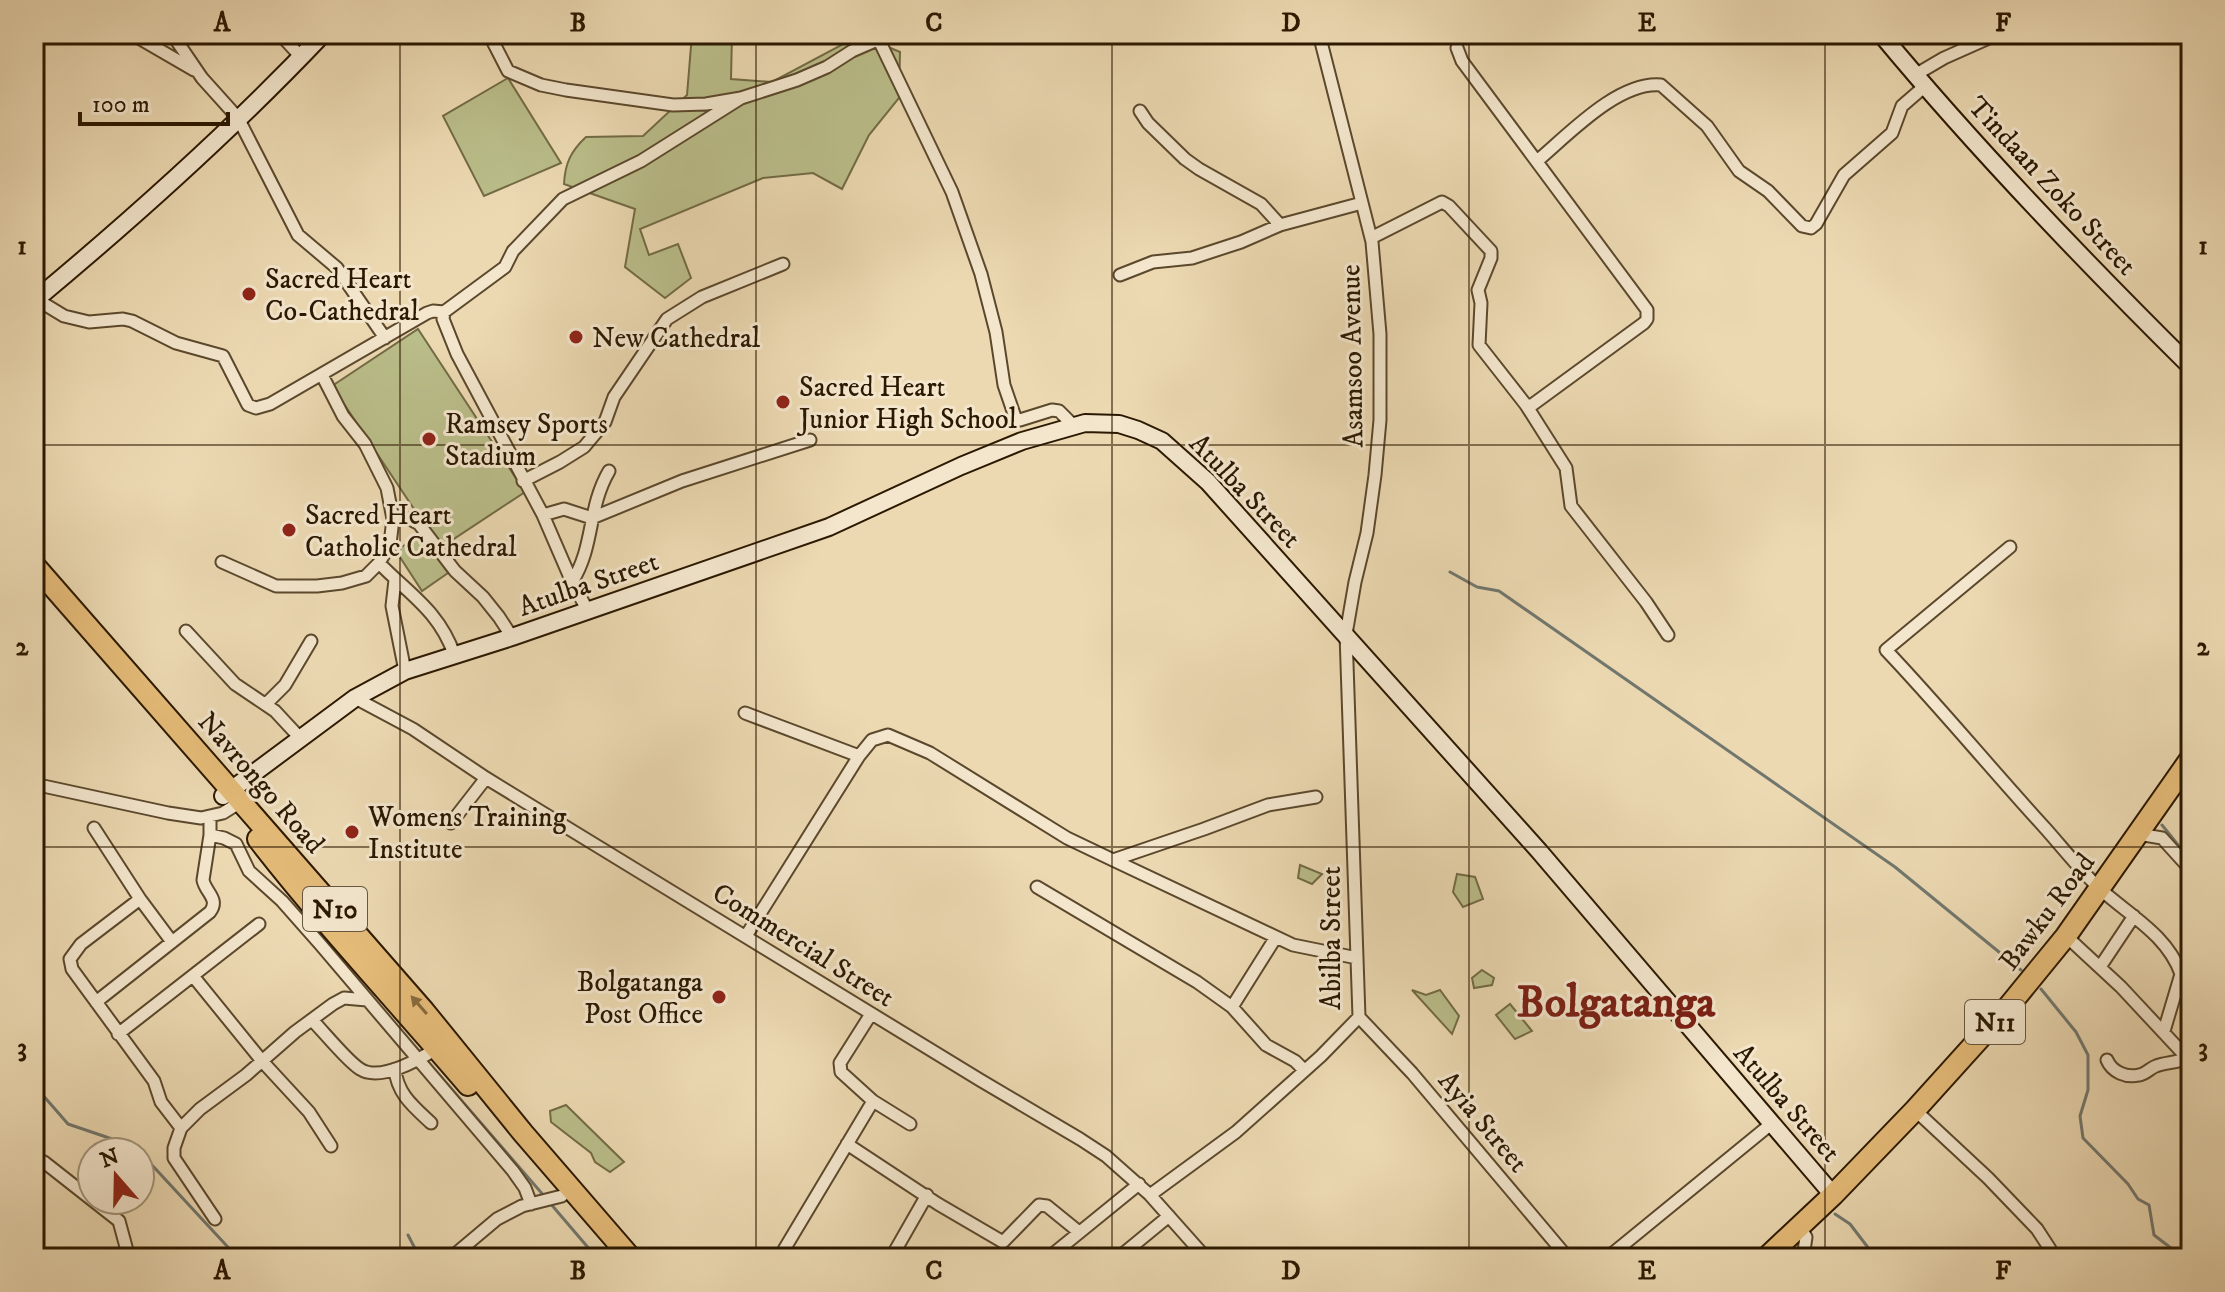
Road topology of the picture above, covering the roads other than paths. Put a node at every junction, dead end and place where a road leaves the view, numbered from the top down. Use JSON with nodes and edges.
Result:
{"nodes":[{"id":1,"x":132,"y":34,"type":"edge"},
{"id":2,"x":172,"y":34,"type":"edge"},
{"id":3,"x":280,"y":34,"type":"edge"},
{"id":4,"x":323,"y":34,"type":"edge"},
{"id":5,"x":489,"y":34,"type":"edge"},
{"id":6,"x":891,"y":34,"type":"edge"},
{"id":7,"x":1319,"y":34,"type":"edge"},
{"id":8,"x":1881,"y":34,"type":"edge"},
{"id":9,"x":1998,"y":34,"type":"edge"},
{"id":10,"x":877,"y":37,"type":"edge"},
{"id":11,"x":1457,"y":48,"type":"dead end"},
{"id":12,"x":301,"y":57,"type":"junction"},
{"id":13,"x":198,"y":73,"type":"junction"},
{"id":14,"x":1920,"y":80,"type":"junction"},
{"id":15,"x":741,"y":98,"type":"junction"},
{"id":16,"x":1140,"y":111,"type":"dead end"},
{"id":17,"x":238,"y":118,"type":"junction"},
{"id":18,"x":1537,"y":161,"type":"junction"},
{"id":19,"x":1362,"y":203,"type":"junction"},
{"id":20,"x":1280,"y":225,"type":"junction"},
{"id":21,"x":1371,"y":238,"type":"junction"},
{"id":22,"x":783,"y":264,"type":"dead end"},
{"id":23,"x":1120,"y":275,"type":"dead end"},
{"id":24,"x":35,"y":300,"type":"edge"},
{"id":25,"x":444,"y":312,"type":"junction"},
{"id":26,"x":385,"y":338,"type":"junction"},
{"id":27,"x":2191,"y":367,"type":"edge"},
{"id":28,"x":322,"y":375,"type":"junction"},
{"id":29,"x":1526,"y":405,"type":"junction"},
{"id":30,"x":1074,"y":426,"type":"junction"},
{"id":31,"x":810,"y":440,"type":"dead end"},
{"id":32,"x":609,"y":471,"type":"dead end"},
{"id":33,"x":523,"y":481,"type":"junction"},
{"id":34,"x":543,"y":515,"type":"junction"},
{"id":35,"x":592,"y":518,"type":"junction"},
{"id":36,"x":393,"y":519,"type":"junction"},
{"id":37,"x":2010,"y":547,"type":"dead end"},
{"id":38,"x":222,"y":562,"type":"dead end"},
{"id":39,"x":379,"y":563,"type":"junction"},
{"id":40,"x":34,"y":565,"type":"edge"},
{"id":41,"x":395,"y":580,"type":"junction"},
{"id":42,"x":572,"y":582,"type":"junction"},
{"id":43,"x":34,"y":583,"type":"edge"},
{"id":44,"x":588,"y":611,"type":"junction"},
{"id":45,"x":186,"y":631,"type":"dead end"},
{"id":46,"x":1346,"y":634,"type":"junction"},
{"id":47,"x":1668,"y":635,"type":"dead end"},
{"id":48,"x":512,"y":637,"type":"junction"},
{"id":49,"x":311,"y":641,"type":"dead end"},
{"id":50,"x":454,"y":654,"type":"junction"},
{"id":51,"x":405,"y":671,"type":"junction"},
{"id":52,"x":355,"y":698,"type":"junction"},
{"id":53,"x":266,"y":704,"type":"junction"},
{"id":54,"x":745,"y":713,"type":"dead end"},
{"id":55,"x":301,"y":739,"type":"junction"},
{"id":56,"x":859,"y":756,"type":"junction"},
{"id":57,"x":2191,"y":758,"type":"edge"},
{"id":58,"x":486,"y":778,"type":"junction"},
{"id":59,"x":34,"y":784,"type":"edge"},
{"id":60,"x":1316,"y":797,"type":"dead end"},
{"id":61,"x":233,"y":798,"type":"junction"},
{"id":62,"x":210,"y":817,"type":"junction"},
{"id":63,"x":451,"y":823,"type":"dead end"},
{"id":64,"x":94,"y":828,"type":"dead end"},
{"id":65,"x":2138,"y":834,"type":"junction"},
{"id":66,"x":210,"y":835,"type":"junction"},
{"id":67,"x":1113,"y":860,"type":"junction"},
{"id":68,"x":2191,"y":870,"type":"edge"},
{"id":69,"x":1037,"y":887,"type":"dead end"},
{"id":70,"x":2098,"y":887,"type":"junction"},
{"id":71,"x":140,"y":899,"type":"junction"},
{"id":72,"x":2134,"y":916,"type":"junction"},
{"id":73,"x":259,"y":924,"type":"dead end"},
{"id":74,"x":746,"y":936,"type":"junction"},
{"id":75,"x":2066,"y":936,"type":"junction"},
{"id":76,"x":1276,"y":937,"type":"junction"},
{"id":77,"x":172,"y":942,"type":"junction"},
{"id":78,"x":1357,"y":958,"type":"junction"},
{"id":79,"x":2100,"y":967,"type":"junction"},
{"id":80,"x":193,"y":976,"type":"junction"},
{"id":81,"x":377,"y":997,"type":"junction"},
{"id":82,"x":96,"y":1002,"type":"junction"},
{"id":83,"x":1232,"y":1007,"type":"junction"},
{"id":84,"x":871,"y":1014,"type":"junction"},
{"id":85,"x":1359,"y":1017,"type":"junction"},
{"id":86,"x":312,"y":1020,"type":"junction"},
{"id":87,"x":2164,"y":1031,"type":"junction"},
{"id":88,"x":118,"y":1034,"type":"junction"},
{"id":89,"x":426,"y":1055,"type":"junction"},
{"id":90,"x":2107,"y":1060,"type":"dead end"},
{"id":91,"x":2189,"y":1060,"type":"edge"},
{"id":92,"x":262,"y":1061,"type":"junction"},
{"id":93,"x":395,"y":1069,"type":"junction"},
{"id":94,"x":1304,"y":1070,"type":"junction"},
{"id":95,"x":873,"y":1101,"type":"junction"},
{"id":96,"x":1915,"y":1110,"type":"junction"},
{"id":97,"x":431,"y":1123,"type":"dead end"},
{"id":98,"x":910,"y":1124,"type":"dead end"},
{"id":99,"x":1771,"y":1124,"type":"junction"},
{"id":100,"x":181,"y":1128,"type":"junction"},
{"id":101,"x":847,"y":1144,"type":"junction"},
{"id":102,"x":331,"y":1146,"type":"dead end"},
{"id":103,"x":34,"y":1159,"type":"edge"},
{"id":104,"x":1139,"y":1184,"type":"junction"},
{"id":105,"x":927,"y":1195,"type":"junction"},
{"id":106,"x":1150,"y":1195,"type":"junction"},
{"id":107,"x":1833,"y":1195,"type":"junction"},
{"id":108,"x":562,"y":1196,"type":"junction"},
{"id":109,"x":531,"y":1204,"type":"junction"},
{"id":110,"x":1169,"y":1216,"type":"junction"},
{"id":111,"x":215,"y":1219,"type":"dead end"},
{"id":112,"x":1800,"y":1227,"type":"junction"},
{"id":113,"x":1079,"y":1232,"type":"junction"},
{"id":114,"x":1202,"y":1253,"type":"edge"},
{"id":115,"x":453,"y":1256,"type":"dead end"},
{"id":116,"x":129,"y":1258,"type":"edge"},
{"id":117,"x":614,"y":1258,"type":"edge"},
{"id":118,"x":631,"y":1258,"type":"edge"},
{"id":119,"x":779,"y":1258,"type":"edge"},
{"id":120,"x":891,"y":1258,"type":"edge"},
{"id":121,"x":1048,"y":1258,"type":"edge"},
{"id":122,"x":1118,"y":1258,"type":"edge"},
{"id":123,"x":1187,"y":1258,"type":"edge"},
{"id":124,"x":1568,"y":1258,"type":"edge"},
{"id":125,"x":1607,"y":1258,"type":"edge"},
{"id":126,"x":1766,"y":1258,"type":"edge"},
{"id":127,"x":1803,"y":1258,"type":"edge"},
{"id":128,"x":2049,"y":1258,"type":"edge"}],
"edges":[{"from":1,"to":13,"type":"street"},
{"from":2,"to":13,"type":"street"},
{"from":3,"to":12,"type":"street"},
{"from":4,"to":12,"type":"street"},
{"from":5,"to":15,"type":"street"},
{"from":6,"to":10,"type":"street"},
{"from":7,"to":19,"type":"street","name":"Asamsoo Avenue"},
{"from":8,"to":14,"type":"street","name":"Tindaan Zoko Street"},
{"from":9,"to":14,"type":"street"},
{"from":10,"to":15,"type":"street"},
{"from":10,"to":30,"type":"street"},
{"from":11,"to":18,"type":"street"},
{"from":12,"to":17,"type":"street"},
{"from":13,"to":17,"type":"street"},
{"from":14,"to":18,"type":"street"},
{"from":14,"to":27,"type":"street","name":"Tindaan Zoko Street"},
{"from":15,"to":25,"type":"street"},
{"from":16,"to":20,"type":"street"},
{"from":17,"to":24,"type":"street"},
{"from":17,"to":26,"type":"street"},
{"from":18,"to":29,"type":"street"},
{"from":19,"to":20,"type":"street"},
{"from":19,"to":21,"type":"street","name":"Asamsoo Avenue"},
{"from":20,"to":23,"type":"street"},
{"from":21,"to":29,"type":"street"},
{"from":21,"to":46,"type":"street","name":"Asamsoo Avenue"},
{"from":22,"to":33,"type":"street"},
{"from":24,"to":28,"type":"street"},
{"from":25,"to":26,"type":"street"},
{"from":25,"to":33,"type":"street"},
{"from":26,"to":28,"type":"street"},
{"from":28,"to":36,"type":"street"},
{"from":29,"to":47,"type":"street"},
{"from":30,"to":44,"type":"street","name":"Atulba Street"},
{"from":30,"to":46,"type":"street","name":"Atulba Street"},
{"from":31,"to":35,"type":"street"},
{"from":32,"to":35,"type":"street"},
{"from":33,"to":34,"type":"street"},
{"from":34,"to":35,"type":"street"},
{"from":34,"to":42,"type":"street"},
{"from":35,"to":42,"type":"street"},
{"from":36,"to":39,"type":"street"},
{"from":36,"to":48,"type":"street"},
{"from":37,"to":70,"type":"street"},
{"from":38,"to":39,"type":"street"},
{"from":39,"to":41,"type":"street"},
{"from":40,"to":61,"type":"highway","name":"Navrongo Road","number":"N10"},
{"from":41,"to":50,"type":"street"},
{"from":41,"to":51,"type":"street"},
{"from":42,"to":44,"type":"street"},
{"from":43,"to":61,"type":"highway","name":"Navrongo Road","number":"N10"},
{"from":44,"to":48,"type":"street","name":"Atulba Street"},
{"from":45,"to":53,"type":"street"},
{"from":46,"to":78,"type":"street","name":"Abilba Street"},
{"from":46,"to":99,"type":"street","name":"Atulba Street"},
{"from":48,"to":50,"type":"street","name":"Atulba Street"},
{"from":49,"to":53,"type":"street"},
{"from":50,"to":51,"type":"street","name":"Atulba Street"},
{"from":51,"to":52,"type":"street","name":"Atulba Street"},
{"from":52,"to":55,"type":"street","name":"Atulba Street"},
{"from":52,"to":58,"type":"street","name":"Commercial Street"},
{"from":53,"to":55,"type":"street"},
{"from":54,"to":56,"type":"street"},
{"from":55,"to":61,"type":"street","name":"Atulba Street"},
{"from":56,"to":67,"type":"street"},
{"from":56,"to":74,"type":"street"},
{"from":57,"to":65,"type":"highway","name":"Bawku Road","number":"N11"},
{"from":58,"to":63,"type":"street"},
{"from":58,"to":74,"type":"street","name":"Commercial Street"},
{"from":59,"to":62,"type":"street"},
{"from":60,"to":67,"type":"street"},
{"from":61,"to":62,"type":"street"},
{"from":61,"to":81,"type":"highway","name":"Navrongo Road","number":"N10"},
{"from":118,"to":61,"type":"highway","name":"Navrongo Road","number":"N10","one_way":true},
{"from":62,"to":66,"type":"street"},
{"from":64,"to":71,"type":"street"},
{"from":65,"to":68,"type":"street"},
{"from":65,"to":70,"type":"highway","name":"Bawku Road","number":"N11"},
{"from":66,"to":77,"type":"street"},
{"from":66,"to":81,"type":"street"},
{"from":67,"to":76,"type":"street"},
{"from":69,"to":83,"type":"street"},
{"from":70,"to":72,"type":"street"},
{"from":70,"to":75,"type":"highway","name":"Bawku Road","number":"N11"},
{"from":71,"to":77,"type":"street"},
{"from":71,"to":82,"type":"street"},
{"from":72,"to":79,"type":"street"},
{"from":72,"to":87,"type":"street"},
{"from":73,"to":80,"type":"street"},
{"from":74,"to":84,"type":"street","name":"Commercial Street"},
{"from":75,"to":79,"type":"street"},
{"from":75,"to":96,"type":"highway","name":"Bawku Road","number":"N11"},
{"from":76,"to":78,"type":"street"},
{"from":76,"to":83,"type":"street"},
{"from":77,"to":82,"type":"street"},
{"from":78,"to":85,"type":"street","name":"Abilba Street"},
{"from":79,"to":87,"type":"street"},
{"from":80,"to":88,"type":"street"},
{"from":80,"to":92,"type":"street"},
{"from":81,"to":86,"type":"street"},
{"from":81,"to":89,"type":"highway","name":"Navrongo Road","number":"N10"},
{"from":82,"to":88,"type":"street"},
{"from":83,"to":94,"type":"street"},
{"from":84,"to":95,"type":"street"},
{"from":84,"to":104,"type":"street","name":"Commercial Street"},
{"from":85,"to":94,"type":"street","name":"Abilba Street"},
{"from":85,"to":124,"type":"street","name":"Ayia Street"},
{"from":86,"to":92,"type":"street"},
{"from":86,"to":93,"type":"street"},
{"from":87,"to":91,"type":"street"},
{"from":88,"to":100,"type":"street"},
{"from":89,"to":93,"type":"street"},
{"from":89,"to":108,"type":"highway","name":"Navrongo Road","number":"N10"},
{"from":89,"to":109,"type":"street"},
{"from":90,"to":91,"type":"street"},
{"from":92,"to":100,"type":"street"},
{"from":92,"to":102,"type":"street"},
{"from":93,"to":97,"type":"street"},
{"from":94,"to":106,"type":"street","name":"Abilba Street"},
{"from":95,"to":98,"type":"street"},
{"from":95,"to":101,"type":"street"},
{"from":96,"to":107,"type":"highway","name":"Bawku Road","number":"N11"},
{"from":96,"to":128,"type":"street"},
{"from":99,"to":107,"type":"street","name":"Atulba Street"},
{"from":99,"to":125,"type":"street"},
{"from":100,"to":111,"type":"street"},
{"from":101,"to":105,"type":"street"},
{"from":101,"to":119,"type":"street"},
{"from":103,"to":116,"type":"street"},
{"from":104,"to":106,"type":"street","name":"Commercial Street"},
{"from":104,"to":113,"type":"street"},
{"from":105,"to":113,"type":"street"},
{"from":105,"to":120,"type":"street"},
{"from":106,"to":110,"type":"street","name":"Commercial Street"},
{"from":107,"to":112,"type":"highway","name":"Bawku Road","number":"N11"},
{"from":108,"to":109,"type":"street"},
{"from":108,"to":117,"type":"highway","name":"Navrongo Road","number":"N10"},
{"from":109,"to":115,"type":"street"},
{"from":110,"to":114,"type":"street","name":"Commercial Street"},
{"from":110,"to":122,"type":"street"},
{"from":112,"to":126,"type":"highway","name":"Bawku Road","number":"N11"},
{"from":112,"to":127,"type":"street"},
{"from":113,"to":121,"type":"street"},
{"from":114,"to":123,"type":"street"}]}
